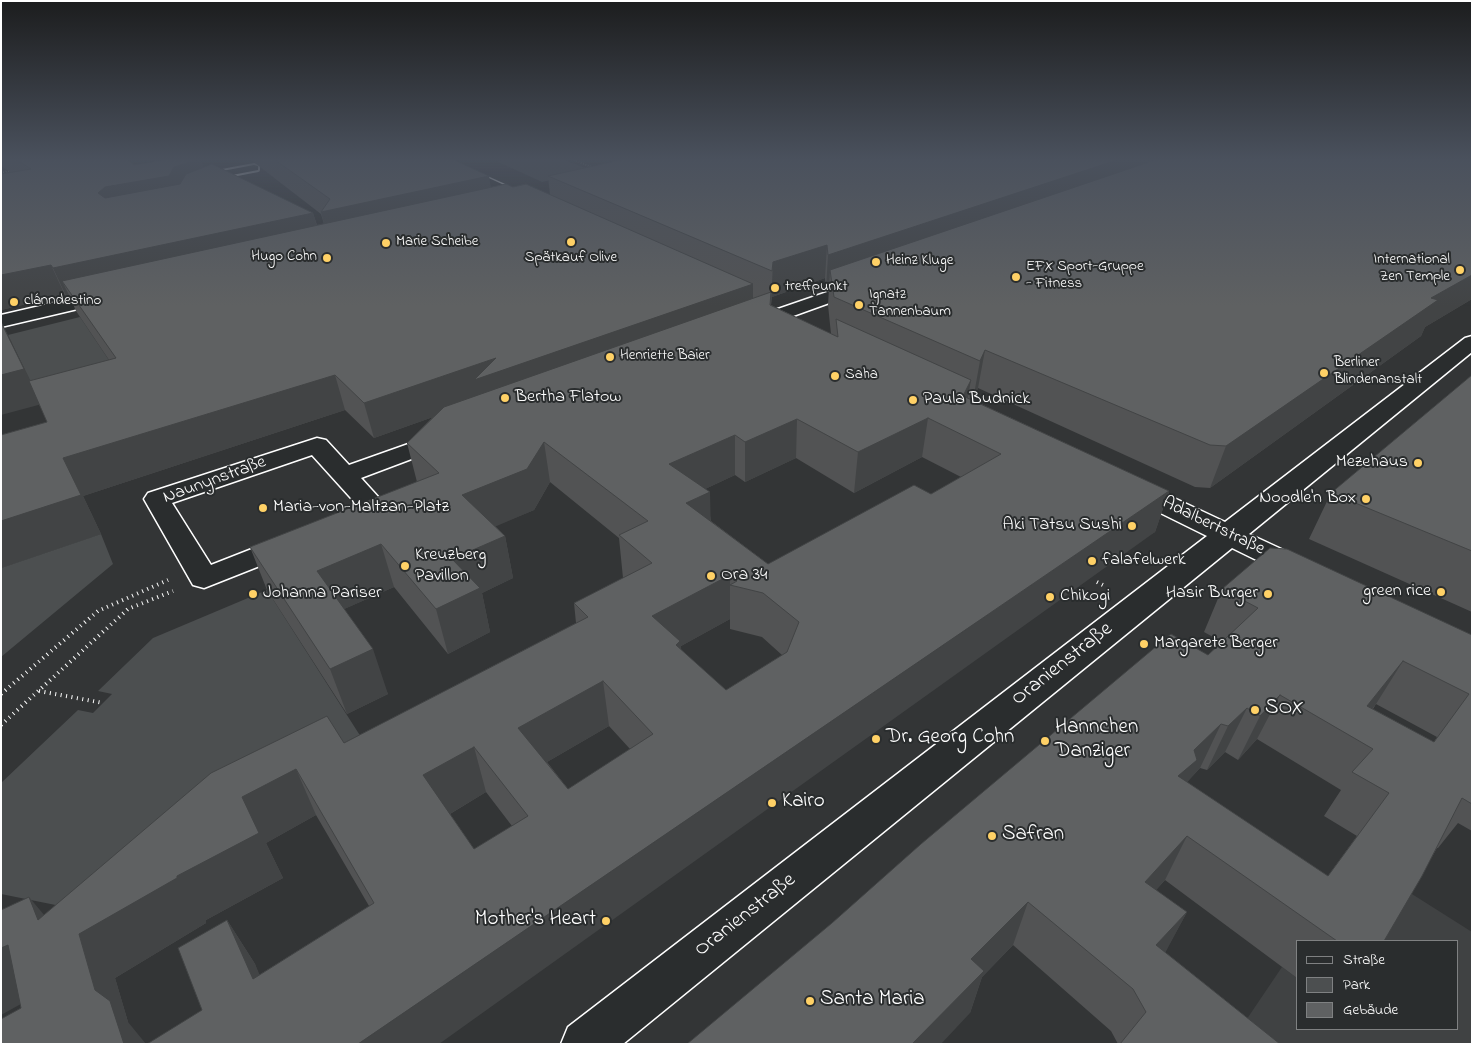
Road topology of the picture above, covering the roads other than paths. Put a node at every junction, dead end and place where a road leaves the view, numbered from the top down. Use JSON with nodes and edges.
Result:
{"nodes":[{"id":1,"x":880,"y":278,"type":"edge"},
{"id":2,"x":121,"y":293,"type":"edge"},
{"id":3,"x":764,"y":311,"type":"junction"},
{"id":4,"x":1,"y":321,"type":"edge"},
{"id":5,"x":800,"y":329,"type":"edge"},
{"id":6,"x":729,"y":332,"type":"edge"},
{"id":7,"x":1472,"y":342,"type":"edge"},
{"id":8,"x":464,"y":431,"type":"edge"},
{"id":9,"x":345,"y":475,"type":"junction"},
{"id":10,"x":1110,"y":478,"type":"edge"},
{"id":11,"x":1229,"y":535,"type":"junction"},
{"id":12,"x":1320,"y":579,"type":"edge"},
{"id":13,"x":584,"y":1044,"type":"edge"}],
"edges":[{"from":1,"to":3,"type":"street"},
{"from":2,"to":4,"type":"street"},
{"from":3,"to":5,"type":"street"},
{"from":3,"to":6,"type":"street"},
{"from":7,"to":11,"type":"street","name":"Oranienstraße"},
{"from":8,"to":9,"type":"street"},
{"from":9,"to":9,"type":"street","name":"Naunynstraße"},
{"from":10,"to":11,"type":"street","name":"Adalbertstraße"},
{"from":11,"to":12,"type":"street","name":"Adalbertstraße"},
{"from":11,"to":13,"type":"street","name":"Oranienstraße"}]}
